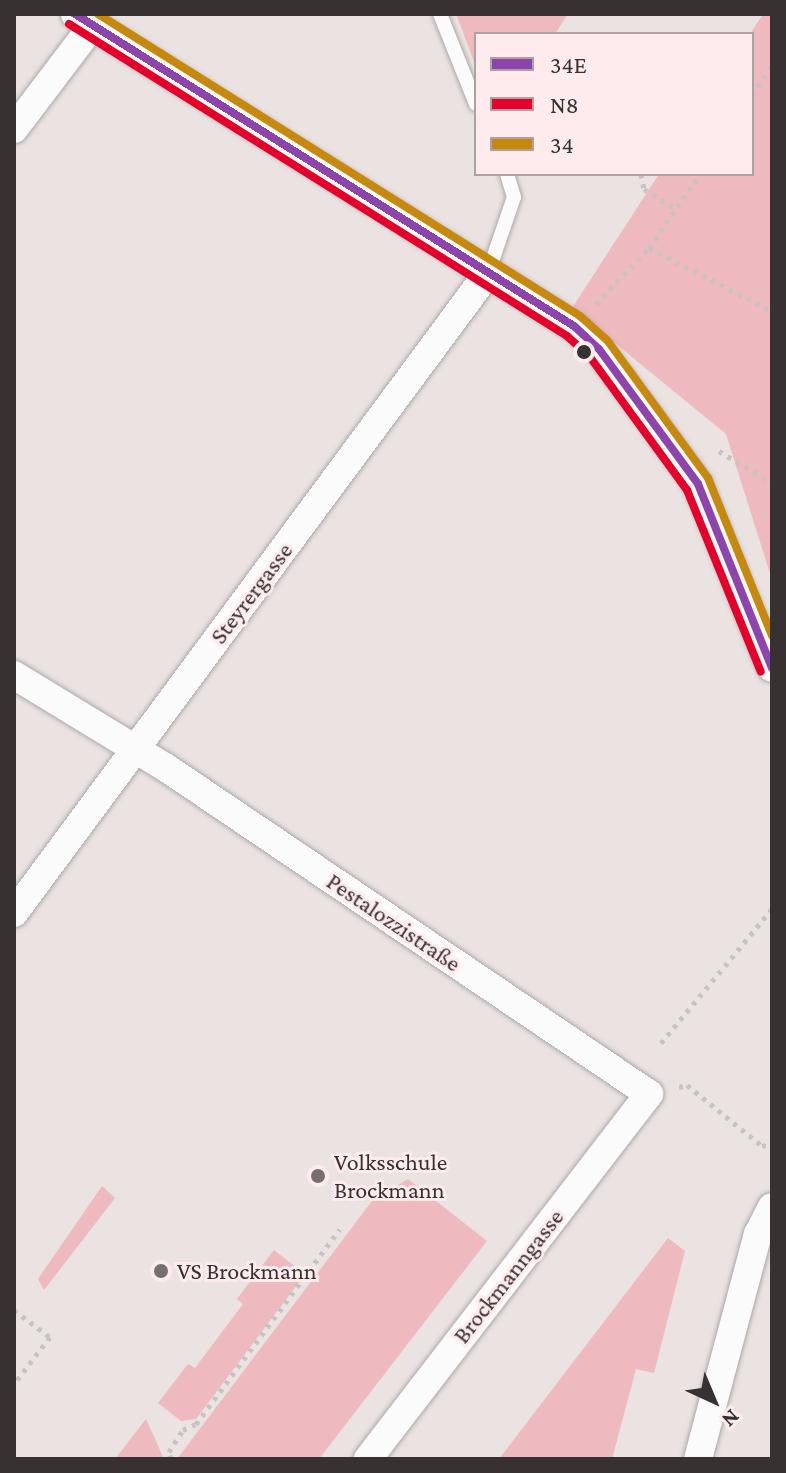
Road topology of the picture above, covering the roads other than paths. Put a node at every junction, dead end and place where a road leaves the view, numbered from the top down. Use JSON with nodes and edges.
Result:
{"nodes":[{"id":1,"x":440,"y":14,"type":"edge"},
{"id":2,"x":84,"y":20,"type":"edge"},
{"id":3,"x":474,"y":99,"type":"edge"},
{"id":4,"x":14,"y":129,"type":"edge"},
{"id":5,"x":508,"y":176,"type":"edge"},
{"id":6,"x":488,"y":273,"type":"junction"},
{"id":7,"x":772,"y":668,"type":"edge"},
{"id":8,"x":14,"y":675,"type":"edge"},
{"id":9,"x":135,"y":749,"type":"junction"},
{"id":10,"x":14,"y":913,"type":"edge"},
{"id":11,"x":649,"y":1094,"type":"joint"},
{"id":12,"x":772,"y":1207,"type":"edge"},
{"id":13,"x":368,"y":1459,"type":"edge"},
{"id":14,"x":698,"y":1459,"type":"edge"}],
"edges":[{"from":1,"to":3,"type":"lane"},
{"from":2,"to":4,"type":"street"},
{"from":2,"to":6,"type":"street"},
{"from":5,"to":6,"type":"lane"},
{"from":6,"to":7,"type":"street"},
{"from":6,"to":9,"type":"street","name":"Steyrergasse"},
{"from":8,"to":9,"type":"street","name":"Pestalozzistraße"},
{"from":9,"to":10,"type":"street","name":"Steyrergasse"},
{"from":9,"to":11,"type":"street","name":"Pestalozzistraße"},
{"from":11,"to":13,"type":"street","name":"Brockmanngasse"},
{"from":12,"to":14,"type":"street"}]}
